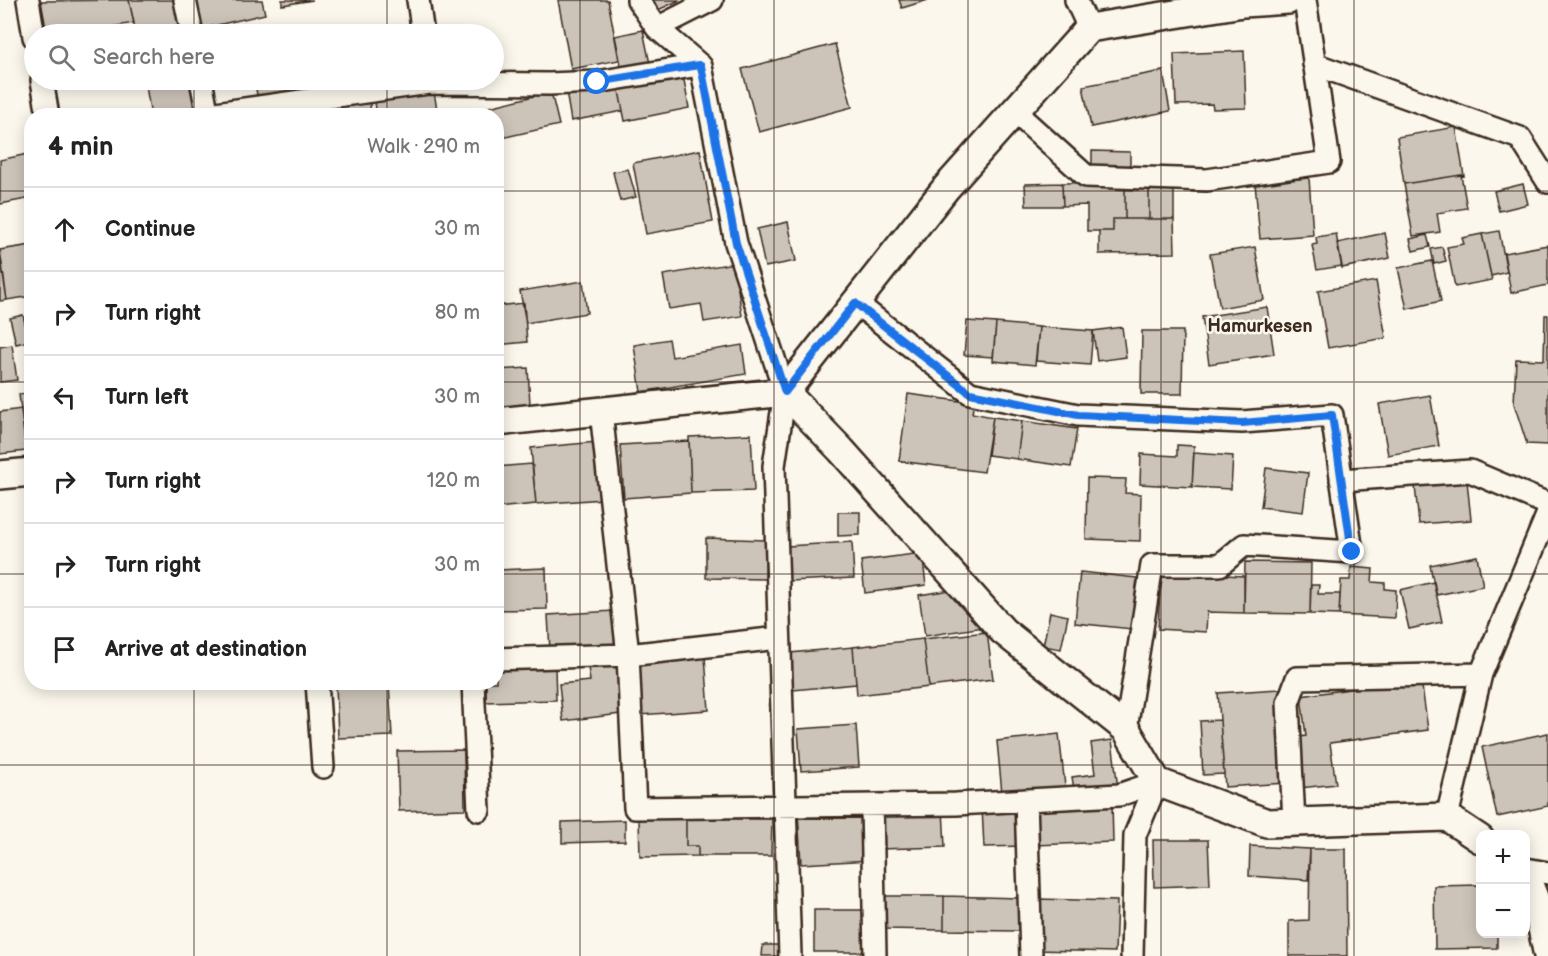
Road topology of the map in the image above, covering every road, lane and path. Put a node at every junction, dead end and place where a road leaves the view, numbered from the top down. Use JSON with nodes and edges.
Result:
{"nodes":[{"id":1,"x":28,"y":0,"type":"edge"},
{"id":2,"x":185,"y":0,"type":"edge"},
{"id":3,"x":418,"y":0,"type":"edge"},
{"id":4,"x":638,"y":0,"type":"edge"},
{"id":5,"x":712,"y":0,"type":"edge"},
{"id":6,"x":1076,"y":0,"type":"edge"},
{"id":7,"x":1288,"y":0,"type":"edge"},
{"id":8,"x":1305,"y":0,"type":"edge"},
{"id":9,"x":1243,"y":2,"type":"edge"},
{"id":10,"x":32,"y":24,"type":"edge"},
{"id":11,"x":190,"y":24,"type":"edge"},
{"id":12,"x":422,"y":24,"type":"edge"},
{"id":13,"x":657,"y":28,"type":"junction"},
{"id":14,"x":1089,"y":28,"type":"junction"},
{"id":15,"x":1314,"y":64,"type":"junction"},
{"id":16,"x":699,"y":65,"type":"junction"},
{"id":17,"x":504,"y":83,"type":"edge"},
{"id":18,"x":44,"y":90,"type":"edge"},
{"id":19,"x":203,"y":90,"type":"edge"},
{"id":20,"x":370,"y":90,"type":"edge"},
{"id":21,"x":47,"y":108,"type":"edge"},
{"id":22,"x":207,"y":108,"type":"edge"},
{"id":23,"x":254,"y":108,"type":"edge"},
{"id":24,"x":1014,"y":111,"type":"junction"},
{"id":25,"x":1548,"y":182,"type":"edge"},
{"id":26,"x":855,"y":303,"type":"junction"},
{"id":27,"x":785,"y":392,"type":"junction"},
{"id":28,"x":601,"y":411,"type":"junction"},
{"id":29,"x":504,"y":421,"type":"edge"},
{"id":30,"x":24,"y":473,"type":"edge"},
{"id":31,"x":0,"y":475,"type":"edge"},
{"id":32,"x":1341,"y":480,"type":"junction"},
{"id":33,"x":1548,"y":504,"type":"edge"},
{"id":34,"x":1548,"y":513,"type":"edge"},
{"id":35,"x":779,"y":638,"type":"junction"},
{"id":36,"x":628,"y":655,"type":"junction"},
{"id":37,"x":504,"y":659,"type":"edge"},
{"id":38,"x":1481,"y":674,"type":"junction"},
{"id":39,"x":318,"y":690,"type":"edge"},
{"id":40,"x":473,"y":690,"type":"edge"},
{"id":41,"x":1126,"y":729,"type":"junction"},
{"id":42,"x":323,"y":767,"type":"dead end"},
{"id":43,"x":1157,"y":782,"type":"junction"},
{"id":44,"x":1026,"y":800,"type":"junction"},
{"id":45,"x":872,"y":806,"type":"junction"},
{"id":46,"x":784,"y":807,"type":"junction"},
{"id":47,"x":478,"y":810,"type":"dead end"},
{"id":48,"x":1447,"y":817,"type":"junction"},
{"id":49,"x":1294,"y":822,"type":"junction"},
{"id":50,"x":1476,"y":837,"type":"edge"},
{"id":51,"x":1530,"y":870,"type":"edge"},
{"id":52,"x":1548,"y":873,"type":"edge"},
{"id":53,"x":1529,"y":884,"type":"edge"},
{"id":54,"x":790,"y":956,"type":"edge"},
{"id":55,"x":875,"y":956,"type":"edge"},
{"id":56,"x":1031,"y":956,"type":"edge"},
{"id":57,"x":1132,"y":956,"type":"edge"},
{"id":58,"x":1548,"y":956,"type":"edge"}],
"edges":[{"from":1,"to":10,"type":"street"},
{"from":2,"to":11,"type":"street"},
{"from":3,"to":12,"type":"street"},
{"from":4,"to":13,"type":"street"},
{"from":5,"to":13,"type":"street"},
{"from":6,"to":14,"type":"street"},
{"from":7,"to":9,"type":"street"},
{"from":8,"to":15,"type":"street"},
{"from":9,"to":14,"type":"street"},
{"from":13,"to":16,"type":"street"},
{"from":14,"to":24,"type":"street"},
{"from":15,"to":24,"type":"street"},
{"from":15,"to":25,"type":"street"},
{"from":16,"to":17,"type":"street"},
{"from":16,"to":27,"type":"street"},
{"from":18,"to":21,"type":"street"},
{"from":19,"to":22,"type":"street"},
{"from":20,"to":23,"type":"street"},
{"from":24,"to":26,"type":"street"},
{"from":26,"to":27,"type":"street"},
{"from":26,"to":32,"type":"street"},
{"from":27,"to":28,"type":"street"},
{"from":27,"to":35,"type":"street"},
{"from":27,"to":41,"type":"street"},
{"from":28,"to":29,"type":"street"},
{"from":28,"to":36,"type":"street"},
{"from":30,"to":31,"type":"street"},
{"from":32,"to":33,"type":"street"},
{"from":32,"to":41,"type":"street"},
{"from":34,"to":38,"type":"street"},
{"from":35,"to":36,"type":"street"},
{"from":35,"to":46,"type":"street"},
{"from":36,"to":37,"type":"street"},
{"from":36,"to":46,"type":"street"},
{"from":38,"to":48,"type":"street"},
{"from":38,"to":49,"type":"street"},
{"from":39,"to":42,"type":"street"},
{"from":40,"to":47,"type":"street"},
{"from":41,"to":43,"type":"street"},
{"from":43,"to":44,"type":"street"},
{"from":43,"to":49,"type":"street"},
{"from":43,"to":57,"type":"street"},
{"from":44,"to":45,"type":"street"},
{"from":44,"to":56,"type":"street"},
{"from":45,"to":46,"type":"street"},
{"from":45,"to":55,"type":"street"},
{"from":46,"to":54,"type":"street"},
{"from":48,"to":49,"type":"street"},
{"from":48,"to":50,"type":"street"},
{"from":51,"to":52,"type":"street"},
{"from":53,"to":58,"type":"street"}]}
